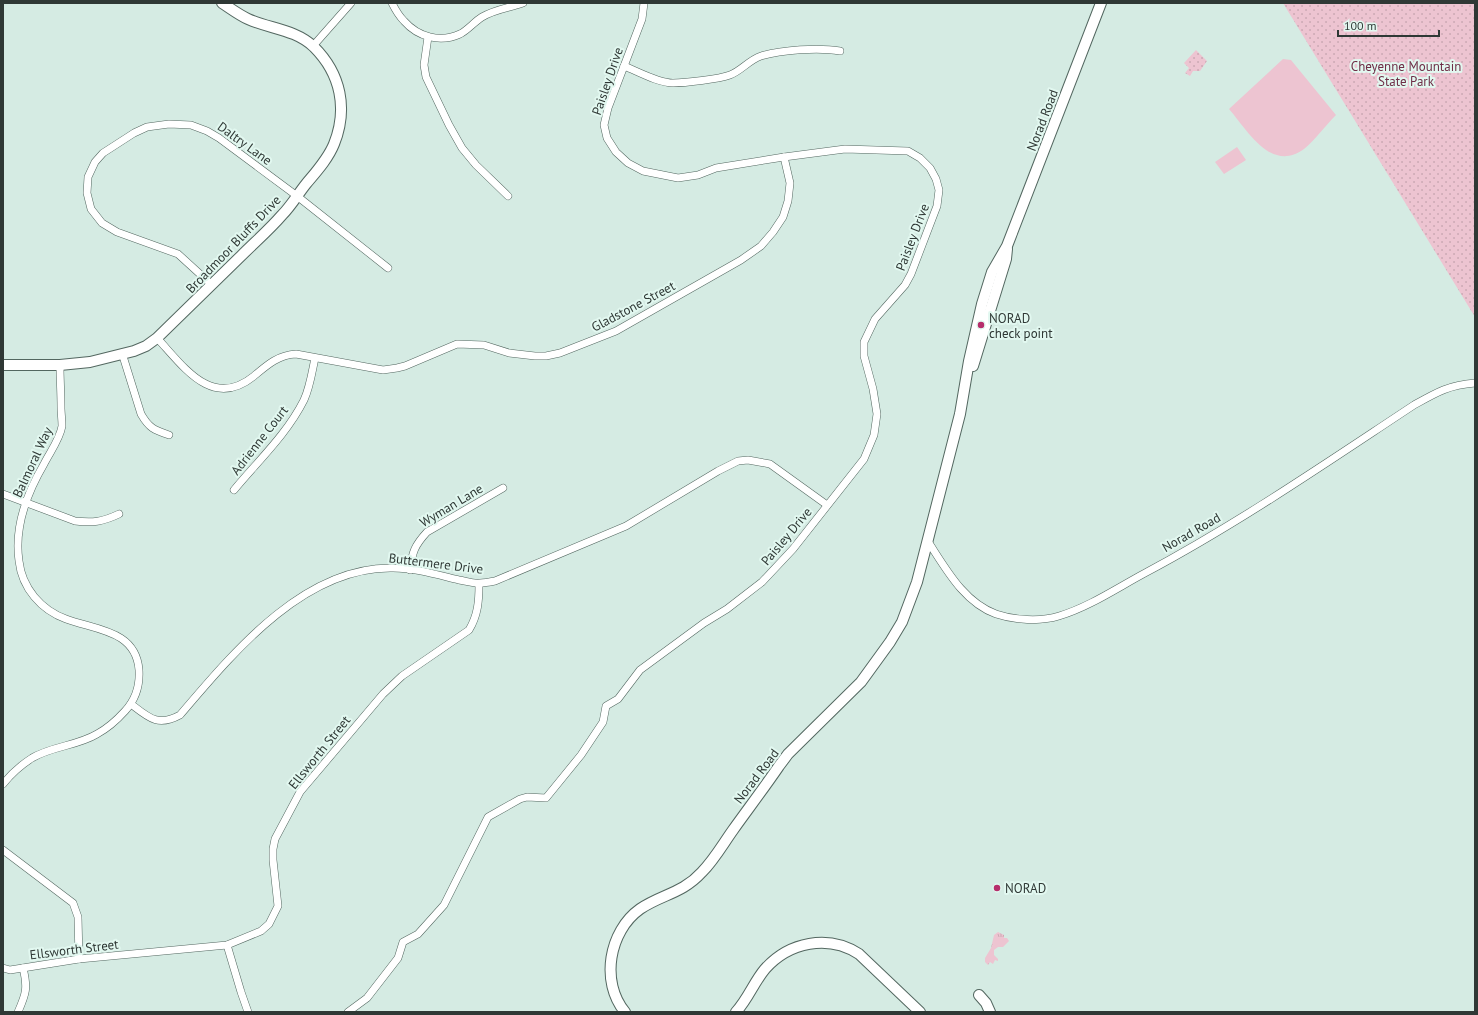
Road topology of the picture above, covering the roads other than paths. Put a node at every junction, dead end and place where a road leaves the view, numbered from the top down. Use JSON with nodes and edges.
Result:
{"nodes":[{"id":1,"x":222,"y":3,"type":"edge"},
{"id":2,"x":351,"y":3,"type":"edge"},
{"id":3,"x":392,"y":3,"type":"edge"},
{"id":4,"x":523,"y":3,"type":"edge"},
{"id":5,"x":644,"y":3,"type":"edge"},
{"id":6,"x":1101,"y":3,"type":"edge"},
{"id":7,"x":428,"y":37,"type":"junction"},
{"id":8,"x":313,"y":46,"type":"junction"},
{"id":9,"x":840,"y":51,"type":"dead end"},
{"id":10,"x":624,"y":66,"type":"junction"},
{"id":11,"x":784,"y":157,"type":"junction"},
{"id":12,"x":297,"y":196,"type":"junction"},
{"id":13,"x":508,"y":196,"type":"dead end"},
{"id":14,"x":388,"y":268,"type":"dead end"},
{"id":15,"x":212,"y":285,"type":"junction"},
{"id":16,"x":157,"y":338,"type":"junction"},
{"id":17,"x":122,"y":354,"type":"junction"},
{"id":18,"x":315,"y":358,"type":"junction"},
{"id":19,"x":3,"y":365,"type":"edge"},
{"id":20,"x":60,"y":365,"type":"junction"},
{"id":21,"x":1475,"y":383,"type":"edge"},
{"id":22,"x":169,"y":435,"type":"dead end"},
{"id":23,"x":504,"y":488,"type":"dead end"},
{"id":24,"x":234,"y":490,"type":"dead end"},
{"id":25,"x":3,"y":494,"type":"edge"},
{"id":26,"x":26,"y":503,"type":"junction"},
{"id":27,"x":827,"y":505,"type":"junction"},
{"id":28,"x":119,"y":514,"type":"dead end"},
{"id":29,"x":927,"y":540,"type":"junction"},
{"id":30,"x":410,"y":570,"type":"junction"},
{"id":31,"x":479,"y":584,"type":"junction"},
{"id":32,"x":131,"y":704,"type":"junction"},
{"id":33,"x":3,"y":784,"type":"edge"},
{"id":34,"x":3,"y":850,"type":"edge"},
{"id":35,"x":227,"y":945,"type":"junction"},
{"id":36,"x":79,"y":959,"type":"junction"},
{"id":37,"x":3,"y":968,"type":"edge"},
{"id":38,"x":23,"y":968,"type":"junction"},
{"id":39,"x":979,"y":995,"type":"dead end"},
{"id":40,"x":18,"y":1012,"type":"edge"},
{"id":41,"x":248,"y":1012,"type":"edge"},
{"id":42,"x":348,"y":1012,"type":"edge"},
{"id":43,"x":625,"y":1012,"type":"edge"},
{"id":44,"x":736,"y":1012,"type":"edge"},
{"id":45,"x":920,"y":1012,"type":"edge"},
{"id":46,"x":990,"y":1012,"type":"edge"}],
"edges":[{"from":1,"to":8,"type":"street","name":"Broadmoor Bluffs Drive"},
{"from":2,"to":8,"type":"street"},
{"from":3,"to":7,"type":"street"},
{"from":4,"to":7,"type":"street"},
{"from":5,"to":10,"type":"street","name":"Paisley Drive"},
{"from":6,"to":29,"type":"street","name":"Norad Road"},
{"from":7,"to":13,"type":"street"},
{"from":8,"to":12,"type":"street","name":"Broadmoor Bluffs Drive"},
{"from":9,"to":10,"type":"street"},
{"from":10,"to":11,"type":"street","name":"Paisley Drive"},
{"from":11,"to":18,"type":"street","name":"Gladstone Street"},
{"from":11,"to":27,"type":"street","name":"Paisley Drive"},
{"from":12,"to":14,"type":"street","name":"Daltry Lane"},
{"from":12,"to":15,"type":"street","name":"Broadmoor Bluffs Drive"},
{"from":12,"to":15,"type":"street","name":"Daltry Lane"},
{"from":15,"to":16,"type":"street","name":"Broadmoor Bluffs Drive"},
{"from":16,"to":17,"type":"street","name":"Broadmoor Bluffs Drive"},
{"from":16,"to":18,"type":"street","name":"Gladstone Street"},
{"from":17,"to":20,"type":"street","name":"Broadmoor Bluffs Drive"},
{"from":17,"to":22,"type":"street"},
{"from":18,"to":24,"type":"street","name":"Adrienne Court"},
{"from":19,"to":20,"type":"street","name":"Broadmoor Bluffs Drive"},
{"from":20,"to":26,"type":"street","name":"Balmoral Way"},
{"from":21,"to":29,"type":"street","name":"Norad Road"},
{"from":23,"to":30,"type":"street","name":"Wyman Lane"},
{"from":25,"to":26,"type":"street"},
{"from":26,"to":28,"type":"street"},
{"from":26,"to":32,"type":"street","name":"Balmoral Way"},
{"from":27,"to":31,"type":"street","name":"Buttermere Drive"},
{"from":27,"to":42,"type":"street","name":"Paisley Drive"},
{"from":29,"to":43,"type":"street","name":"Norad Road"},
{"from":30,"to":31,"type":"street","name":"Buttermere Drive"},
{"from":30,"to":32,"type":"street","name":"Buttermere Drive"},
{"from":31,"to":35,"type":"street","name":"Ellsworth Street"},
{"from":32,"to":33,"type":"street","name":"Balmoral Way"},
{"from":34,"to":36,"type":"street"},
{"from":35,"to":36,"type":"street","name":"Ellsworth Street"},
{"from":35,"to":41,"type":"street"},
{"from":36,"to":38,"type":"street","name":"Ellsworth Street"},
{"from":37,"to":38,"type":"street","name":"Ellsworth Street"},
{"from":38,"to":40,"type":"street"},
{"from":39,"to":46,"type":"street"},
{"from":44,"to":45,"type":"street"}]}
